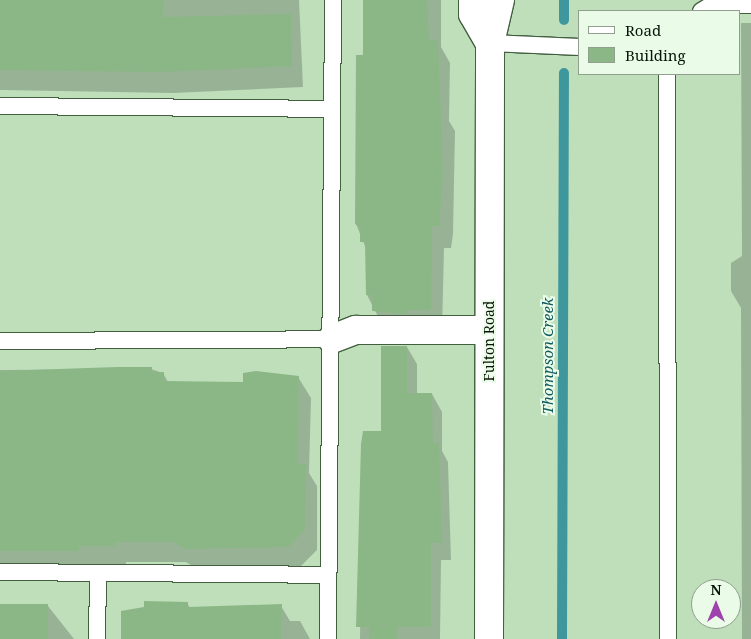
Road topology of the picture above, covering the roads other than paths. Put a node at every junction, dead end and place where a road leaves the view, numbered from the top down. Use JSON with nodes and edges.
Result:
{"nodes":[{"id":1,"x":333,"y":0,"type":"edge"},
{"id":2,"x":473,"y":0,"type":"edge"},
{"id":3,"x":500,"y":0,"type":"edge"},
{"id":4,"x":751,"y":5,"type":"edge"},
{"id":5,"x":703,"y":10,"type":"edge"},
{"id":6,"x":490,"y":44,"type":"junction"},
{"id":7,"x":578,"y":47,"type":"edge"},
{"id":8,"x":667,"y":75,"type":"edge"},
{"id":9,"x":0,"y":106,"type":"edge"},
{"id":10,"x":332,"y":109,"type":"junction"},
{"id":11,"x":489,"y":330,"type":"junction"},
{"id":12,"x":332,"y":339,"type":"junction"},
{"id":13,"x":0,"y":341,"type":"edge"},
{"id":14,"x":0,"y":572,"type":"edge"},
{"id":15,"x":98,"y":574,"type":"junction"},
{"id":16,"x":328,"y":575,"type":"junction"},
{"id":17,"x":97,"y":639,"type":"edge"},
{"id":18,"x":328,"y":639,"type":"edge"},
{"id":19,"x":489,"y":639,"type":"edge"},
{"id":20,"x":668,"y":639,"type":"edge"}],
"edges":[{"from":1,"to":10,"type":"lane"},
{"from":2,"to":6,"type":"street"},
{"from":3,"to":6,"type":"street","name":"Fulton Road"},
{"from":4,"to":5,"type":"lane"},
{"from":6,"to":7,"type":"lane"},
{"from":6,"to":11,"type":"street","name":"Fulton Road"},
{"from":8,"to":20,"type":"lane"},
{"from":9,"to":10,"type":"lane"},
{"from":10,"to":12,"type":"lane"},
{"from":11,"to":12,"type":"street"},
{"from":11,"to":19,"type":"street","name":"Fulton Road"},
{"from":12,"to":13,"type":"lane"},
{"from":12,"to":16,"type":"lane"},
{"from":14,"to":15,"type":"lane"},
{"from":15,"to":16,"type":"lane"},
{"from":15,"to":17,"type":"lane"},
{"from":16,"to":18,"type":"lane"}]}
